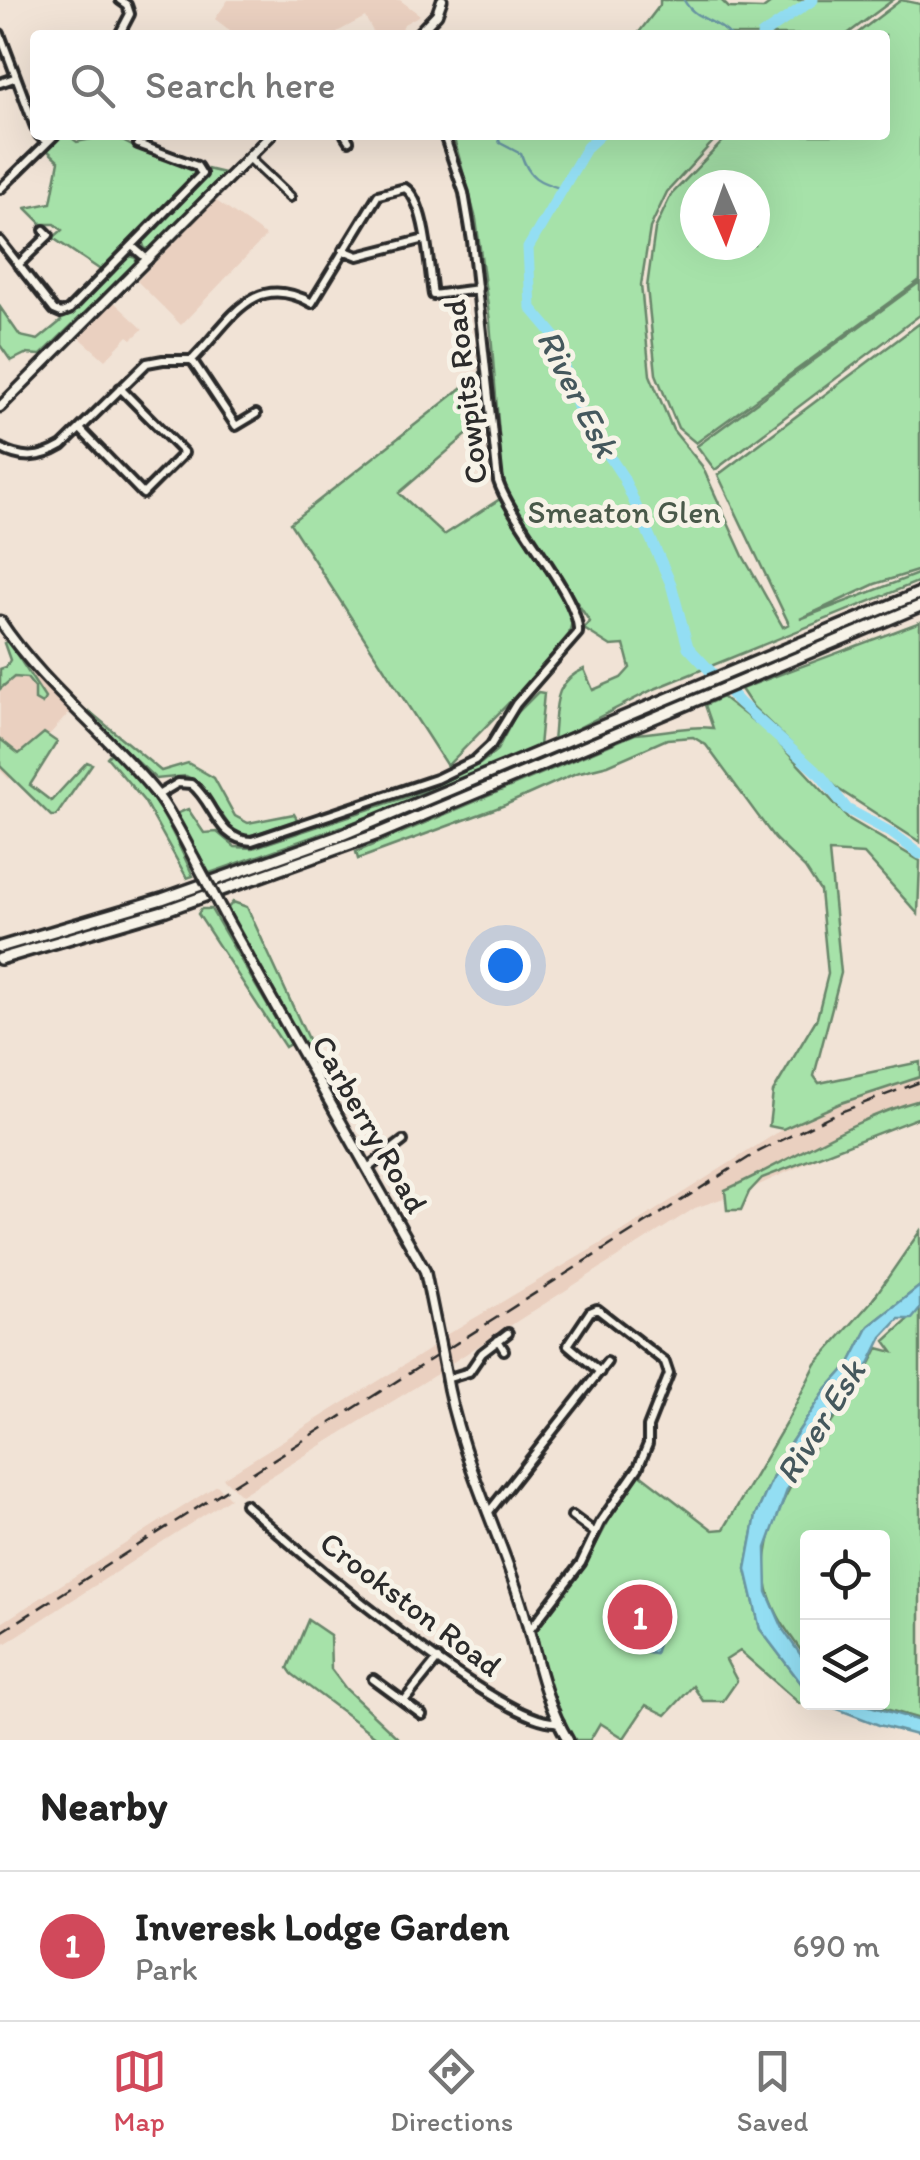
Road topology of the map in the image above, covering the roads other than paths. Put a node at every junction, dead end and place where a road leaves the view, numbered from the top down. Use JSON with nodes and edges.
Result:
{"nodes":[{"id":1,"x":120,"y":0,"type":"edge"},
{"id":2,"x":442,"y":0,"type":"edge"},
{"id":3,"x":122,"y":30,"type":"edge"},
{"id":4,"x":422,"y":30,"type":"edge"},
{"id":5,"x":0,"y":34,"type":"edge"},
{"id":6,"x":14,"y":78,"type":"junction"},
{"id":7,"x":0,"y":83,"type":"edge"},
{"id":8,"x":30,"y":115,"type":"edge"},
{"id":9,"x":43,"y":140,"type":"edge"},
{"id":10,"x":51,"y":140,"type":"edge"},
{"id":11,"x":138,"y":140,"type":"edge"},
{"id":12,"x":266,"y":140,"type":"edge"},
{"id":13,"x":446,"y":140,"type":"edge"},
{"id":14,"x":47,"y":144,"type":"junction"},
{"id":15,"x":248,"y":158,"type":"junction"},
{"id":16,"x":0,"y":189,"type":"edge"},
{"id":17,"x":290,"y":198,"type":"dead end"},
{"id":18,"x":44,"y":230,"type":"dead end"},
{"id":19,"x":425,"y":239,"type":"junction"},
{"id":20,"x":0,"y":241,"type":"edge"},
{"id":21,"x":132,"y":246,"type":"junction"},
{"id":22,"x":343,"y":250,"type":"junction"},
{"id":23,"x":148,"y":260,"type":"junction"},
{"id":24,"x":18,"y":265,"type":"junction"},
{"id":25,"x":478,"y":290,"type":"junction"},
{"id":26,"x":192,"y":360,"type":"junction"},
{"id":27,"x":120,"y":388,"type":"junction"},
{"id":28,"x":0,"y":407,"type":"edge"},
{"id":29,"x":256,"y":414,"type":"dead end"},
{"id":30,"x":80,"y":428,"type":"junction"},
{"id":31,"x":0,"y":448,"type":"edge"},
{"id":32,"x":920,"y":593,"type":"edge"},
{"id":33,"x":920,"y":606,"type":"edge"},
{"id":34,"x":0,"y":621,"type":"edge"},
{"id":35,"x":158,"y":795,"type":"junction"},
{"id":36,"x":0,"y":947,"type":"edge"},
{"id":37,"x":0,"y":959,"type":"edge"},
{"id":38,"x":403,"y":1141,"type":"dead end"},
{"id":39,"x":368,"y":1168,"type":"junction"},
{"id":40,"x":508,"y":1334,"type":"dead end"},
{"id":41,"x":498,"y":1340,"type":"junction"},
{"id":42,"x":504,"y":1350,"type":"dead end"},
{"id":43,"x":607,"y":1362,"type":"dead end"},
{"id":44,"x":600,"y":1372,"type":"junction"},
{"id":45,"x":446,"y":1375,"type":"junction"},
{"id":46,"x":245,"y":1504,"type":"dead end"},
{"id":47,"x":487,"y":1514,"type":"junction"},
{"id":48,"x":572,"y":1516,"type":"dead end"},
{"id":49,"x":595,"y":1533,"type":"junction"},
{"id":50,"x":529,"y":1631,"type":"junction"},
{"id":51,"x":438,"y":1658,"type":"junction"},
{"id":52,"x":373,"y":1679,"type":"dead end"},
{"id":53,"x":404,"y":1702,"type":"junction"},
{"id":54,"x":416,"y":1722,"type":"dead end"},
{"id":55,"x":559,"y":1722,"type":"junction"},
{"id":56,"x":567,"y":1740,"type":"edge"}],
"edges":[{"from":1,"to":3,"type":"street"},
{"from":2,"to":4,"type":"main road"},
{"from":5,"to":6,"type":"street"},
{"from":6,"to":7,"type":"street"},
{"from":6,"to":8,"type":"street"},
{"from":9,"to":14,"type":"street"},
{"from":10,"to":14,"type":"street"},
{"from":11,"to":21,"type":"street"},
{"from":12,"to":15,"type":"main road"},
{"from":13,"to":25,"type":"street","name":"Cowpits Road"},
{"from":14,"to":16,"type":"street"},
{"from":15,"to":17,"type":"street"},
{"from":15,"to":23,"type":"main road"},
{"from":18,"to":24,"type":"street"},
{"from":19,"to":22,"type":"street"},
{"from":19,"to":22,"type":"street"},
{"from":19,"to":25,"type":"street"},
{"from":20,"to":24,"type":"street"},
{"from":21,"to":23,"type":"street"},
{"from":21,"to":24,"type":"street"},
{"from":22,"to":26,"type":"street"},
{"from":23,"to":28,"type":"main road"},
{"from":25,"to":35,"type":"street","name":"Cowpits Road"},
{"from":26,"to":27,"type":"street"},
{"from":26,"to":29,"type":"street"},
{"from":27,"to":30,"type":"street"},
{"from":27,"to":30,"type":"street"},
{"from":30,"to":31,"type":"street"},
{"from":32,"to":36,"type":"highway"},
{"from":33,"to":37,"type":"highway"},
{"from":34,"to":35,"type":"main road","name":"Carberry Road"},
{"from":35,"to":39,"type":"main road","name":"Carberry Road","bridge":true},
{"from":38,"to":39,"type":"street"},
{"from":39,"to":45,"type":"main road","name":"Carberry Road","bridge":true},
{"from":40,"to":41,"type":"street"},
{"from":41,"to":42,"type":"street"},
{"from":41,"to":45,"type":"street"},
{"from":43,"to":44,"type":"street"},
{"from":44,"to":47,"type":"street"},
{"from":44,"to":49,"type":"street"},
{"from":45,"to":47,"type":"main road","name":"Carberry Road"},
{"from":46,"to":51,"type":"street","name":"Crookston Road"},
{"from":47,"to":50,"type":"main road","name":"Carberry Road"},
{"from":48,"to":49,"type":"street"},
{"from":49,"to":50,"type":"street"},
{"from":50,"to":55,"type":"main road","name":"Carberry Road"},
{"from":51,"to":53,"type":"street"},
{"from":51,"to":55,"type":"street","name":"Crookston Road"},
{"from":52,"to":53,"type":"street"},
{"from":53,"to":54,"type":"street"},
{"from":55,"to":56,"type":"main road","name":"Carberry Road"}]}
